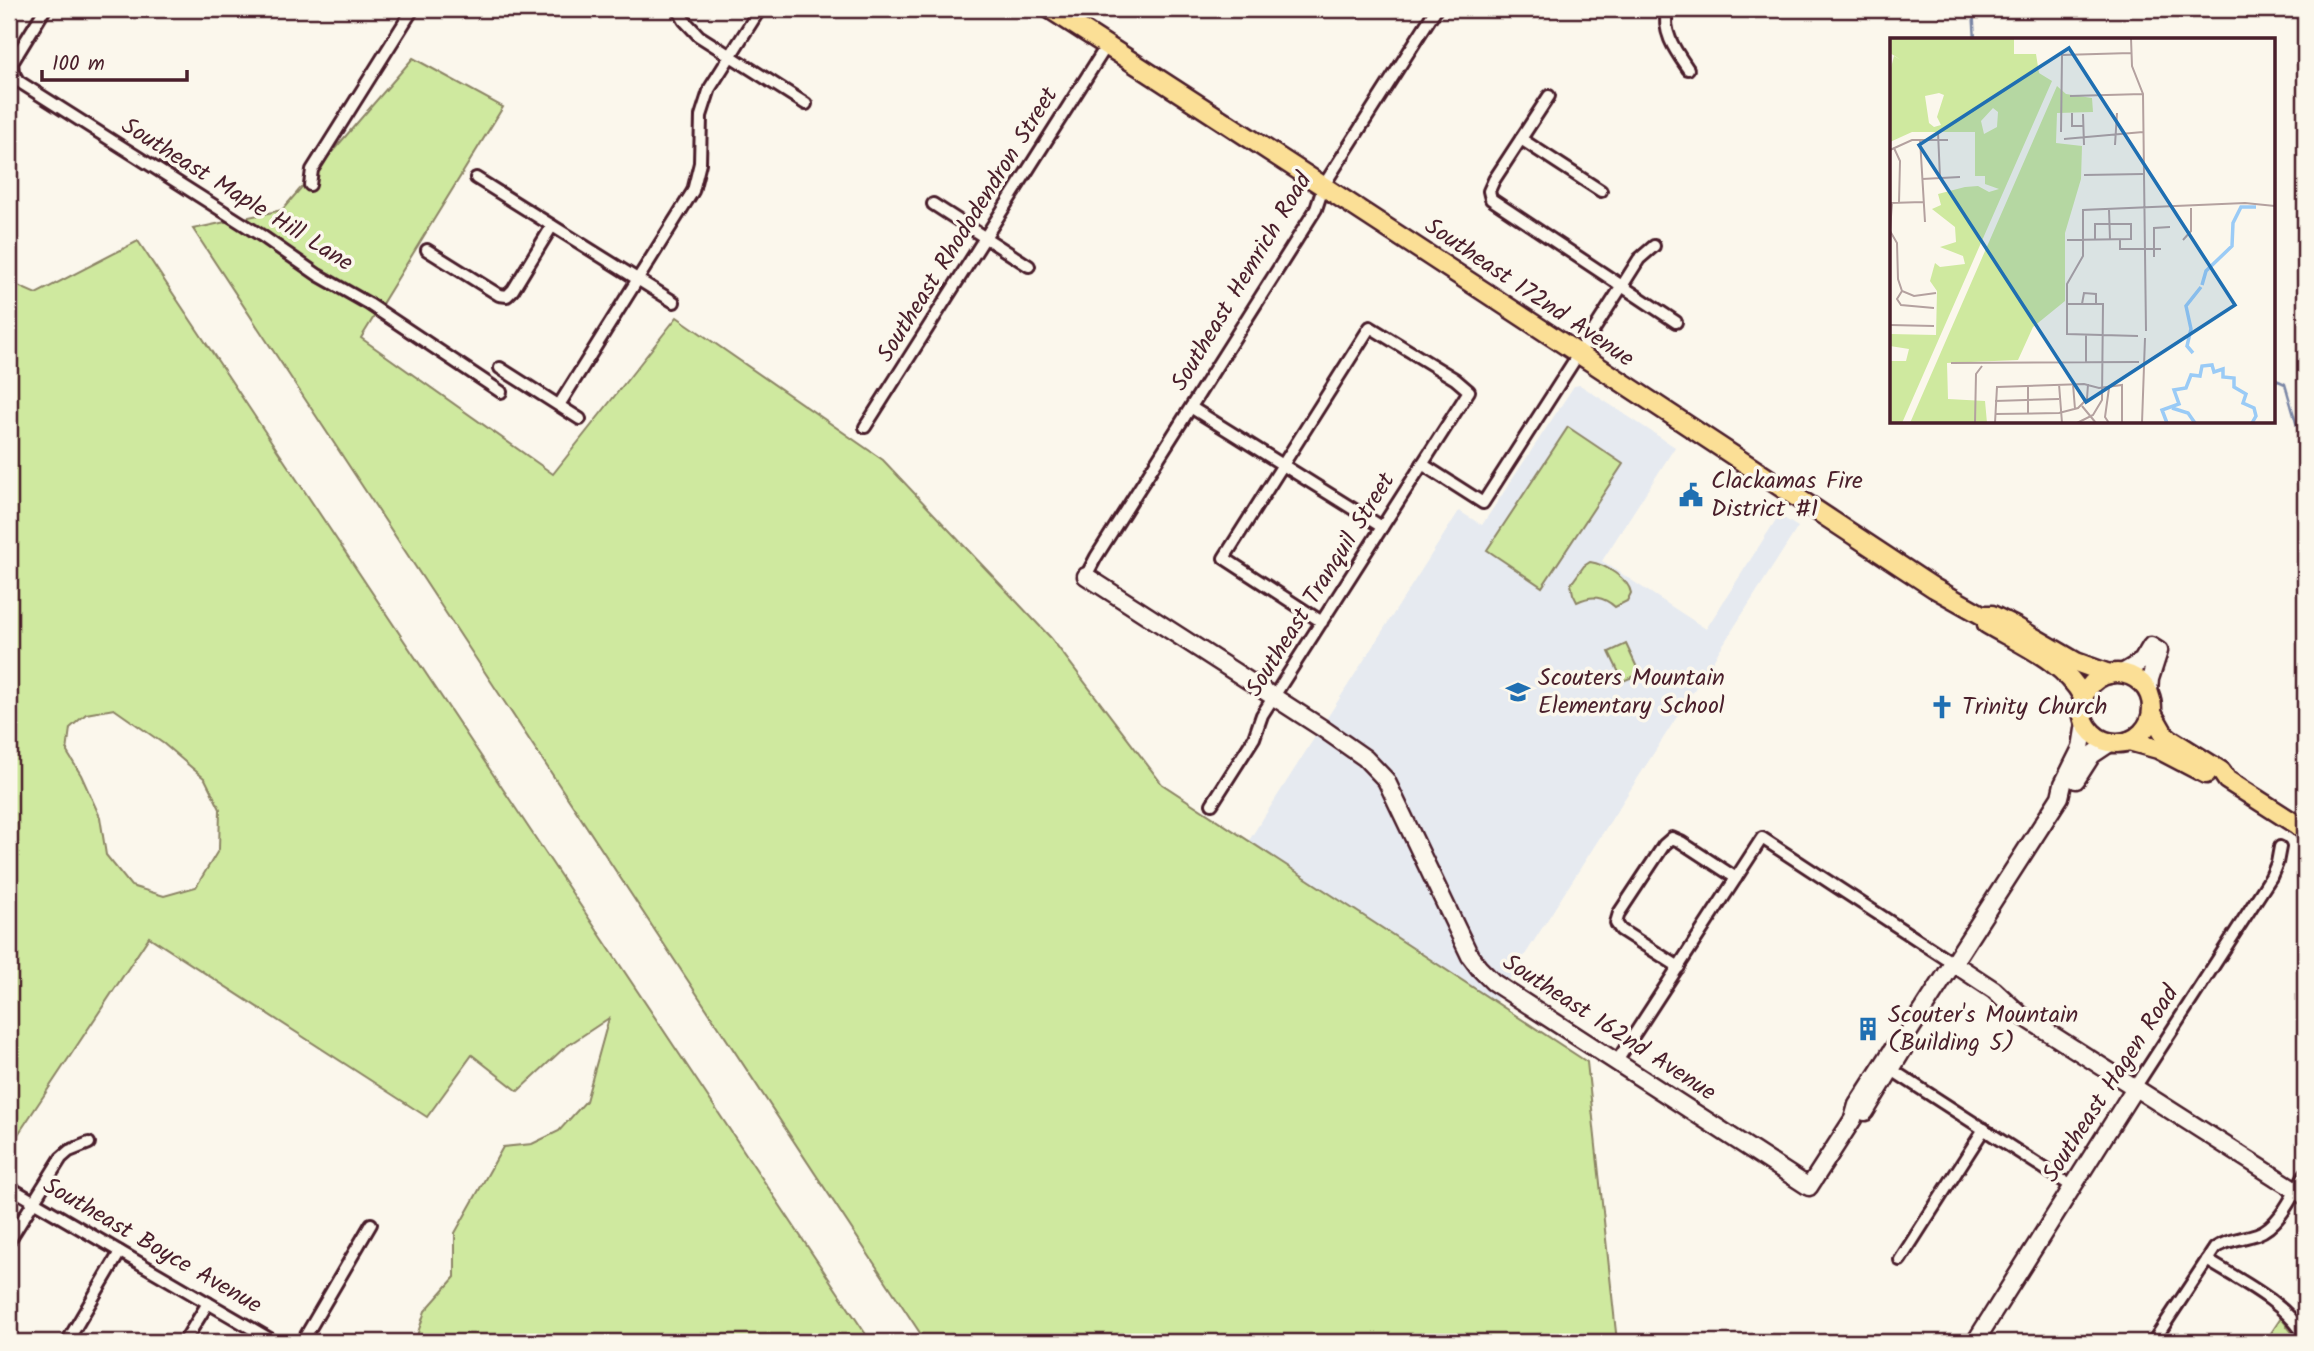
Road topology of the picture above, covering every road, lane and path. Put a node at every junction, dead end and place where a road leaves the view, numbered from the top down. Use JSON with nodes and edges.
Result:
{"nodes":[{"id":1,"x":45,"y":9,"type":"edge"},
{"id":2,"x":413,"y":9,"type":"edge"},
{"id":3,"x":678,"y":9,"type":"edge"},
{"id":4,"x":761,"y":9,"type":"edge"},
{"id":5,"x":1050,"y":9,"type":"edge"},
{"id":6,"x":1436,"y":9,"type":"edge"},
{"id":7,"x":1667,"y":9,"type":"edge"},
{"id":8,"x":1107,"y":46,"type":"junction"},
{"id":9,"x":731,"y":54,"type":"junction"},
{"id":10,"x":1688,"y":69,"type":"dead end"},
{"id":11,"x":1549,"y":96,"type":"dead end"},
{"id":12,"x":806,"y":104,"type":"dead end"},
{"id":13,"x":1521,"y":139,"type":"junction"},
{"id":14,"x":476,"y":178,"type":"dead end"},
{"id":15,"x":1324,"y":185,"type":"junction"},
{"id":16,"x":310,"y":186,"type":"dead end"},
{"id":17,"x":1601,"y":191,"type":"dead end"},
{"id":18,"x":933,"y":204,"type":"dead end"},
{"id":19,"x":552,"y":226,"type":"junction"},
{"id":20,"x":985,"y":238,"type":"junction"},
{"id":21,"x":1654,"y":246,"type":"dead end"},
{"id":22,"x":427,"y":250,"type":"dead end"},
{"id":23,"x":1029,"y":266,"type":"dead end"},
{"id":24,"x":638,"y":279,"type":"junction"},
{"id":25,"x":1622,"y":286,"type":"junction"},
{"id":26,"x":674,"y":302,"type":"dead end"},
{"id":27,"x":1676,"y":322,"type":"dead end"},
{"id":28,"x":1578,"y":355,"type":"junction"},
{"id":29,"x":500,"y":368,"type":"dead end"},
{"id":30,"x":501,"y":392,"type":"dead end"},
{"id":31,"x":559,"y":405,"type":"junction"},
{"id":32,"x":1192,"y":408,"type":"junction"},
{"id":33,"x":580,"y":419,"type":"dead end"},
{"id":34,"x":865,"y":427,"type":"dead end"},
{"id":35,"x":1422,"y":464,"type":"junction"},
{"id":36,"x":1283,"y":465,"type":"junction"},
{"id":37,"x":1382,"y":527,"type":"junction"},
{"id":38,"x":1086,"y":576,"type":"joint"},
{"id":39,"x":1982,"y":615,"type":"junction"},
{"id":40,"x":1322,"y":622,"type":"junction"},
{"id":41,"x":2115,"y":673,"type":"junction"},
{"id":42,"x":2149,"y":692,"type":"junction"},
{"id":43,"x":1274,"y":697,"type":"junction"},
{"id":44,"x":2084,"y":697,"type":"junction"},
{"id":45,"x":2152,"y":713,"type":"junction"},
{"id":46,"x":2085,"y":723,"type":"junction"},
{"id":47,"x":2129,"y":741,"type":"junction"},
{"id":48,"x":2110,"y":743,"type":"junction"},
{"id":49,"x":2227,"y":780,"type":"junction"},
{"id":50,"x":2060,"y":797,"type":"junction"},
{"id":51,"x":1212,"y":804,"type":"dead end"},
{"id":52,"x":2305,"y":830,"type":"edge"},
{"id":53,"x":2280,"y":847,"type":"dead end"},
{"id":54,"x":1736,"y":878,"type":"junction"},
{"id":55,"x":1953,"y":963,"type":"junction"},
{"id":56,"x":1679,"y":967,"type":"junction"},
{"id":57,"x":1907,"y":1035,"type":"junction"},
{"id":58,"x":1617,"y":1061,"type":"junction"},
{"id":59,"x":1892,"y":1070,"type":"junction"},
{"id":60,"x":2136,"y":1086,"type":"junction"},
{"id":61,"x":1853,"y":1119,"type":"junction"},
{"id":62,"x":1984,"y":1129,"type":"junction"},
{"id":63,"x":89,"y":1143,"type":"dead end"},
{"id":64,"x":2305,"y":1174,"type":"edge"},
{"id":65,"x":2073,"y":1186,"type":"junction"},
{"id":66,"x":9,"y":1187,"type":"edge"},
{"id":67,"x":2301,"y":1193,"type":"edge"},
{"id":68,"x":33,"y":1201,"type":"junction"},
{"id":69,"x":371,"y":1224,"type":"dead end"},
{"id":70,"x":9,"y":1241,"type":"edge"},
{"id":71,"x":120,"y":1252,"type":"junction"},
{"id":72,"x":1900,"y":1259,"type":"dead end"},
{"id":73,"x":2207,"y":1260,"type":"junction"},
{"id":74,"x":208,"y":1303,"type":"junction"},
{"id":75,"x":2305,"y":1336,"type":"edge"},
{"id":76,"x":67,"y":1342,"type":"edge"},
{"id":77,"x":184,"y":1342,"type":"edge"},
{"id":78,"x":275,"y":1342,"type":"edge"},
{"id":79,"x":302,"y":1342,"type":"edge"},
{"id":80,"x":1975,"y":1342,"type":"edge"},
{"id":81,"x":2153,"y":1342,"type":"edge"}],
"edges":[{"from":1,"to":30,"type":"street","name":"Southeast Maple Hill Lane"},
{"from":2,"to":16,"type":"street"},
{"from":3,"to":9,"type":"street"},
{"from":4,"to":9,"type":"street"},
{"from":5,"to":8,"type":"main road","name":"Southeast 172nd Avenue"},
{"from":6,"to":15,"type":"street","name":"Southeast Hemrich Road"},
{"from":7,"to":10,"type":"street"},
{"from":8,"to":15,"type":"main road","name":"Southeast 172nd Avenue"},
{"from":8,"to":20,"type":"street","name":"Southeast Rhododendron Street"},
{"from":9,"to":12,"type":"street"},
{"from":9,"to":24,"type":"street"},
{"from":11,"to":13,"type":"street"},
{"from":13,"to":17,"type":"street"},
{"from":13,"to":25,"type":"street"},
{"from":14,"to":19,"type":"street"},
{"from":15,"to":28,"type":"main road","name":"Southeast 172nd Avenue"},
{"from":15,"to":32,"type":"street","name":"Southeast Hemrich Road"},
{"from":18,"to":20,"type":"street"},
{"from":19,"to":22,"type":"street"},
{"from":19,"to":24,"type":"street"},
{"from":20,"to":23,"type":"street"},
{"from":20,"to":34,"type":"street","name":"Southeast Rhododendron Street"},
{"from":21,"to":25,"type":"street"},
{"from":24,"to":26,"type":"street"},
{"from":24,"to":31,"type":"street"},
{"from":25,"to":27,"type":"street"},
{"from":25,"to":28,"type":"street"},
{"from":28,"to":35,"type":"street"},
{"from":28,"to":39,"type":"main road","name":"Southeast 172nd Avenue"},
{"from":29,"to":31,"type":"street"},
{"from":31,"to":33,"type":"street"},
{"from":32,"to":36,"type":"street"},
{"from":32,"to":38,"type":"street","name":"Southeast Hemrich Road"},
{"from":35,"to":36,"type":"street","name":"Southeast Tranquil Street"},
{"from":35,"to":37,"type":"street","name":"Southeast Tranquil Street"},
{"from":36,"to":37,"type":"street"},
{"from":36,"to":40,"type":"street"},
{"from":37,"to":40,"type":"street","name":"Southeast Tranquil Street"},
{"from":38,"to":43,"type":"street","name":"Southeast 162nd Avenue"},
{"from":39,"to":41,"type":"main road","name":"Southeast 172nd Avenue"},
{"from":39,"to":44,"type":"main road","name":"Southeast 172nd Avenue"},
{"from":40,"to":43,"type":"street","name":"Southeast Tranquil Street"},
{"from":41,"to":42,"type":"main road","name":"Southeast 172nd Avenue"},
{"from":41,"to":42,"type":"street"},
{"from":41,"to":44,"type":"main road"},
{"from":42,"to":45,"type":"main road"},
{"from":43,"to":51,"type":"street","name":"Southeast Tranquil Street"},
{"from":43,"to":58,"type":"street","name":"Southeast 162nd Avenue"},
{"from":44,"to":46,"type":"main road"},
{"from":45,"to":47,"type":"main road"},
{"from":45,"to":49,"type":"main road"},
{"from":46,"to":48,"type":"main road"},
{"from":46,"to":50,"type":"street"},
{"from":47,"to":48,"type":"main road"},
{"from":47,"to":49,"type":"main road"},
{"from":48,"to":50,"type":"street"},
{"from":49,"to":52,"type":"main road"},
{"from":50,"to":55,"type":"street"},
{"from":53,"to":60,"type":"street","name":"Southeast Hagen Road"},
{"from":54,"to":55,"type":"street"},
{"from":54,"to":56,"type":"street"},
{"from":54,"to":56,"type":"street"},
{"from":55,"to":57,"type":"street"},
{"from":55,"to":60,"type":"street"},
{"from":56,"to":58,"type":"street"},
{"from":57,"to":59,"type":"street"},
{"from":57,"to":61,"type":"street"},
{"from":58,"to":61,"type":"street","name":"Southeast 162nd Avenue"},
{"from":59,"to":61,"type":"street"},
{"from":59,"to":62,"type":"street"},
{"from":60,"to":65,"type":"street","name":"Southeast Hagen Road"},
{"from":60,"to":67,"type":"street"},
{"from":62,"to":65,"type":"street"},
{"from":62,"to":72,"type":"street"},
{"from":63,"to":68,"type":"street"},
{"from":64,"to":67,"type":"street"},
{"from":65,"to":80,"type":"street","name":"Southeast Hagen Road"},
{"from":66,"to":68,"type":"street","name":"Southeast Boyce Avenue"},
{"from":67,"to":73,"type":"street"},
{"from":68,"to":70,"type":"street"},
{"from":68,"to":71,"type":"street","name":"Southeast Boyce Avenue"},
{"from":69,"to":79,"type":"street"},
{"from":71,"to":74,"type":"street","name":"Southeast Boyce Avenue"},
{"from":71,"to":76,"type":"street"},
{"from":73,"to":75,"type":"street"},
{"from":73,"to":81,"type":"street"},
{"from":74,"to":77,"type":"street"},
{"from":74,"to":78,"type":"street","name":"Southeast Boyce Avenue"}]}
